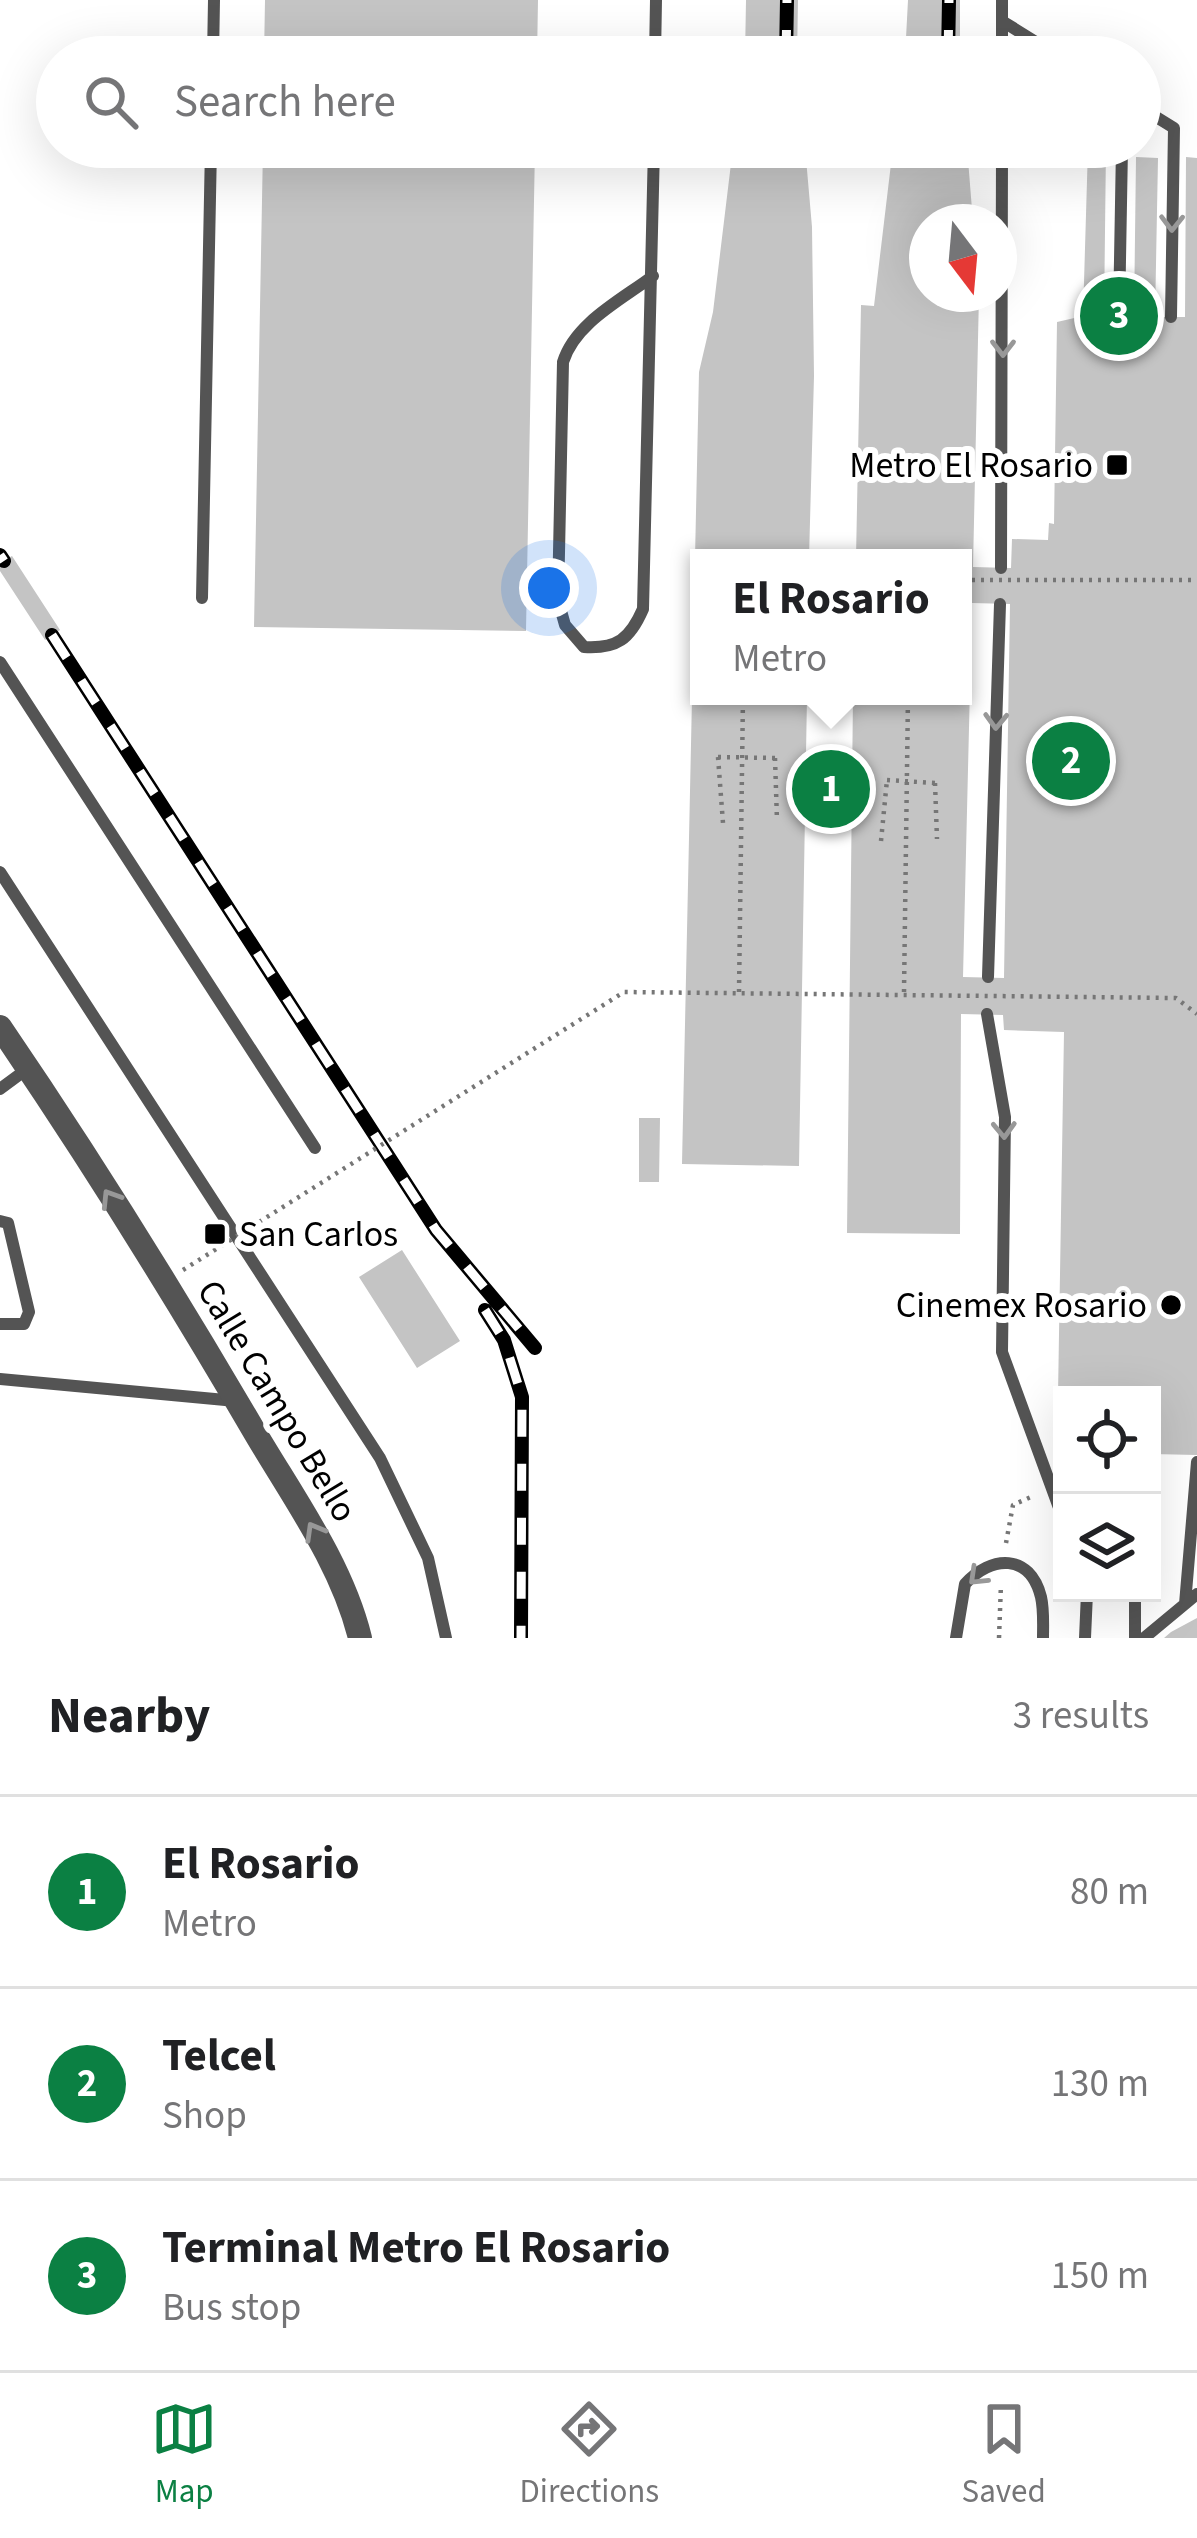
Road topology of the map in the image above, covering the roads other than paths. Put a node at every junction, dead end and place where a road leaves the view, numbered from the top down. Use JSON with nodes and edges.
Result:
{"nodes":[{"id":1,"x":214,"y":0,"type":"edge"},
{"id":2,"x":656,"y":0,"type":"edge"},
{"id":3,"x":1002,"y":0,"type":"edge"},
{"id":4,"x":1002,"y":21,"type":"junction"},
{"id":5,"x":213,"y":36,"type":"edge"},
{"id":6,"x":656,"y":36,"type":"edge"},
{"id":7,"x":1002,"y":36,"type":"edge"},
{"id":8,"x":1026,"y":36,"type":"edge"},
{"id":9,"x":1161,"y":120,"type":"edge"},
{"id":10,"x":211,"y":168,"type":"edge"},
{"id":11,"x":655,"y":168,"type":"edge"},
{"id":12,"x":1003,"y":168,"type":"edge"},
{"id":13,"x":1122,"y":168,"type":"edge"},
{"id":14,"x":653,"y":276,"type":"junction"},
{"id":15,"x":1119,"y":316,"type":"dead end"},
{"id":16,"x":1171,"y":317,"type":"dead end"},
{"id":17,"x":1001,"y":568,"type":"dead end"},
{"id":18,"x":202,"y":598,"type":"dead end"},
{"id":19,"x":1000,"y":604,"type":"dead end"},
{"id":20,"x":0,"y":662,"type":"edge"},
{"id":21,"x":0,"y":872,"type":"edge"},
{"id":22,"x":988,"y":977,"type":"dead end"},
{"id":23,"x":987,"y":1014,"type":"dead end"},
{"id":24,"x":0,"y":1027,"type":"edge"},
{"id":25,"x":28,"y":1068,"type":"junction"},
{"id":26,"x":0,"y":1089,"type":"edge"},
{"id":27,"x":315,"y":1148,"type":"dead end"},
{"id":28,"x":0,"y":1221,"type":"edge"},
{"id":29,"x":0,"y":1324,"type":"edge"},
{"id":30,"x":0,"y":1379,"type":"edge"},
{"id":31,"x":237,"y":1401,"type":"junction"},
{"id":32,"x":1197,"y":1462,"type":"edge"},
{"id":33,"x":1054,"y":1494,"type":"edge"},
{"id":34,"x":1197,"y":1594,"type":"edge"},
{"id":35,"x":1087,"y":1602,"type":"edge"},
{"id":36,"x":1136,"y":1602,"type":"edge"},
{"id":37,"x":1185,"y":1604,"type":"junction"},
{"id":38,"x":360,"y":1638,"type":"edge"},
{"id":39,"x":446,"y":1638,"type":"edge"},
{"id":40,"x":956,"y":1638,"type":"edge"},
{"id":41,"x":1043,"y":1638,"type":"edge"},
{"id":42,"x":1085,"y":1638,"type":"edge"},
{"id":43,"x":1139,"y":1638,"type":"edge"}],
"edges":[{"from":1,"to":5,"type":"lane"},
{"from":2,"to":6,"type":"lane"},
{"from":3,"to":4,"type":"lane"},
{"from":4,"to":7,"type":"lane"},
{"from":4,"to":8,"type":"lane"},
{"from":9,"to":16,"type":"lane","one_way":true},
{"from":10,"to":18,"type":"lane"},
{"from":11,"to":14,"type":"lane"},
{"from":12,"to":17,"type":"lane","one_way":true},
{"from":13,"to":15,"type":"lane"},
{"from":14,"to":14,"type":"lane"},
{"from":19,"to":22,"type":"lane","one_way":true},
{"from":20,"to":27,"type":"lane"},
{"from":21,"to":39,"type":"lane"},
{"from":23,"to":33,"type":"lane","one_way":true},
{"from":24,"to":25,"type":"street","name":"Calle Campo Bello"},
{"from":25,"to":26,"type":"lane"},
{"from":31,"to":25,"type":"street","name":"Calle Campo Bello","one_way":true},
{"from":28,"to":29,"type":"lane"},
{"from":30,"to":31,"type":"lane"},
{"from":38,"to":31,"type":"street","name":"Calle Campo Bello","one_way":true},
{"from":32,"to":37,"type":"lane"},
{"from":34,"to":37,"type":"lane"},
{"from":35,"to":42,"type":"lane"},
{"from":36,"to":43,"type":"lane"},
{"from":37,"to":43,"type":"lane"},
{"from":41,"to":40,"type":"lane","one_way":true}]}
